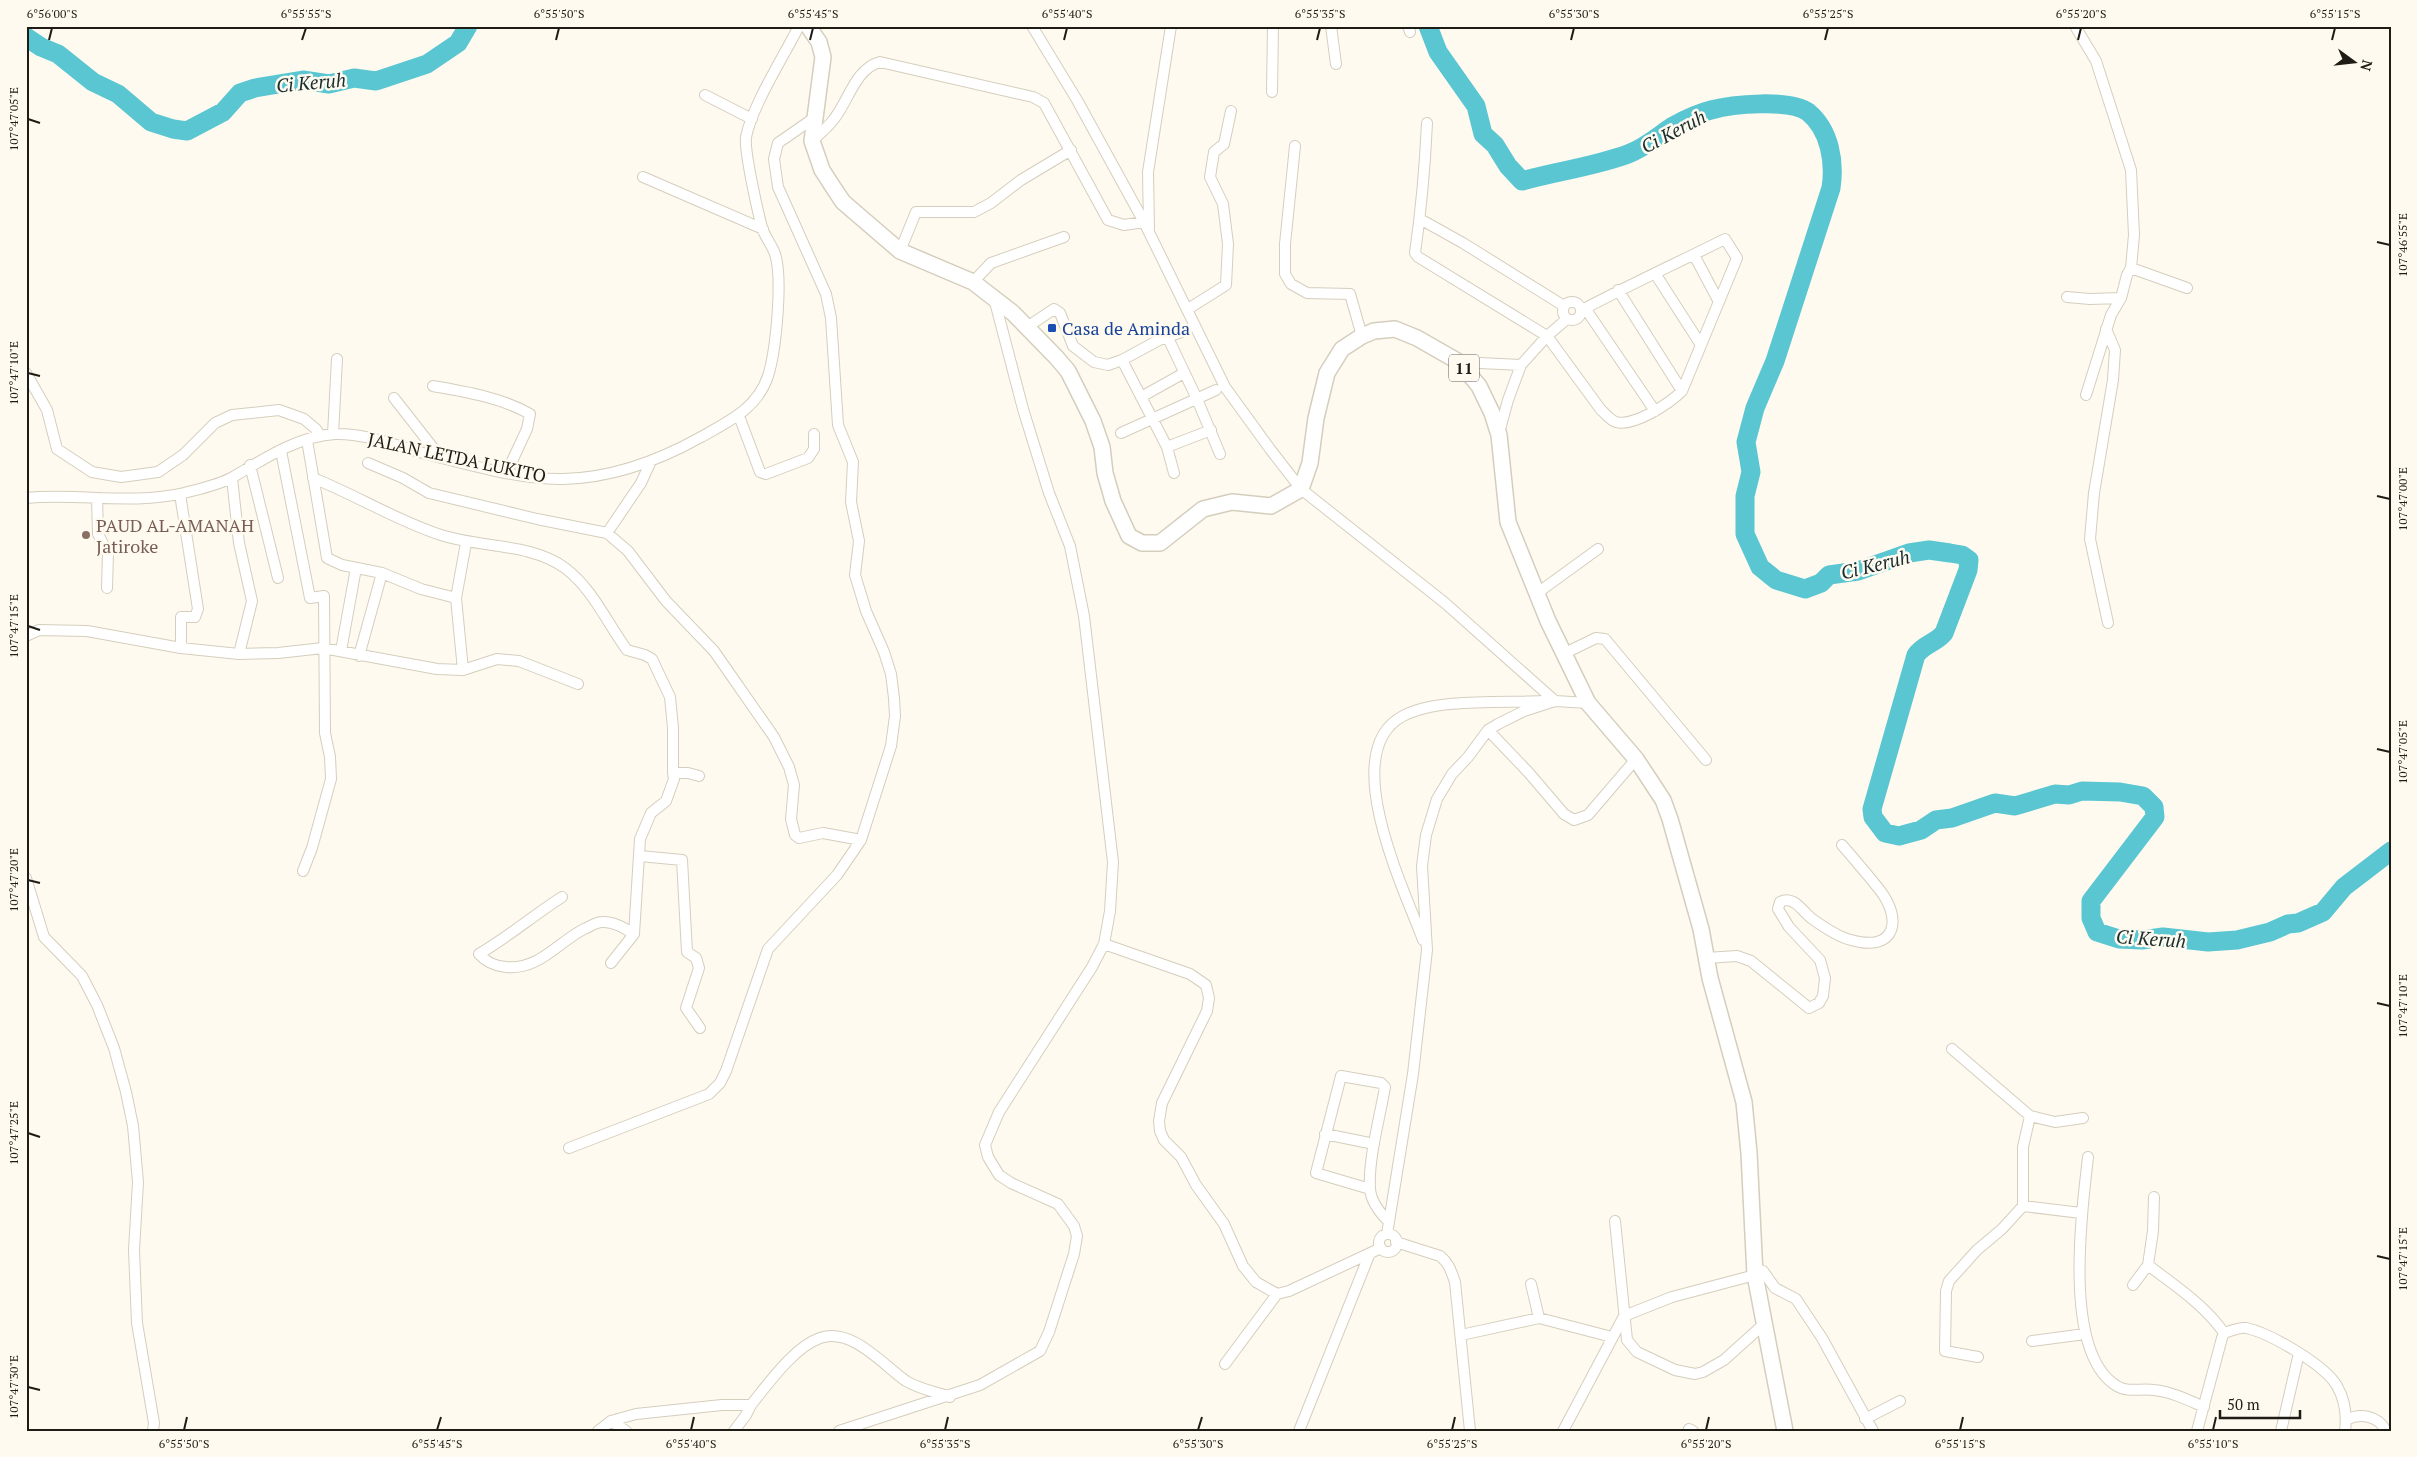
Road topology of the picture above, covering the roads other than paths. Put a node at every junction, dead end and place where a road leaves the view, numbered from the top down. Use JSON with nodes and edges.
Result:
{"nodes":[{"id":1,"x":799,"y":26,"type":"edge"},
{"id":2,"x":808,"y":26,"type":"edge"},
{"id":3,"x":1032,"y":26,"type":"edge"},
{"id":4,"x":1172,"y":26,"type":"edge"},
{"id":5,"x":1273,"y":26,"type":"edge"},
{"id":6,"x":1331,"y":26,"type":"edge"},
{"id":7,"x":2075,"y":26,"type":"edge"},
{"id":8,"x":1336,"y":64,"type":"dead end"},
{"id":9,"x":1272,"y":92,"type":"dead end"},
{"id":10,"x":705,"y":95,"type":"dead end"},
{"id":11,"x":1231,"y":111,"type":"dead end"},
{"id":12,"x":814,"y":118,"type":"junction"},
{"id":13,"x":752,"y":119,"type":"junction"},
{"id":14,"x":1427,"y":123,"type":"dead end"},
{"id":15,"x":812,"y":141,"type":"junction"},
{"id":16,"x":1295,"y":146,"type":"dead end"},
{"id":17,"x":1071,"y":150,"type":"junction"},
{"id":18,"x":643,"y":177,"type":"dead end"},
{"id":19,"x":1420,"y":219,"type":"junction"},
{"id":20,"x":1144,"y":222,"type":"junction"},
{"id":21,"x":763,"y":229,"type":"junction"},
{"id":22,"x":1149,"y":234,"type":"junction"},
{"id":23,"x":1064,"y":237,"type":"dead end"},
{"id":24,"x":900,"y":251,"type":"junction"},
{"id":25,"x":1694,"y":255,"type":"junction"},
{"id":26,"x":2131,"y":268,"type":"junction"},
{"id":27,"x":1656,"y":275,"type":"junction"},
{"id":28,"x":973,"y":282,"type":"junction"},
{"id":29,"x":2187,"y":288,"type":"dead end"},
{"id":30,"x":1618,"y":290,"type":"junction"},
{"id":31,"x":994,"y":297,"type":"junction"},
{"id":32,"x":2067,"y":297,"type":"dead end"},
{"id":33,"x":2121,"y":298,"type":"junction"},
{"id":34,"x":1719,"y":302,"type":"junction"},
{"id":35,"x":1564,"y":306,"type":"junction"},
{"id":36,"x":1188,"y":309,"type":"junction"},
{"id":37,"x":1584,"y":309,"type":"junction"},
{"id":38,"x":1568,"y":320,"type":"junction"},
{"id":39,"x":1027,"y":327,"type":"junction"},
{"id":40,"x":2106,"y":329,"type":"junction"},
{"id":41,"x":1188,"y":330,"type":"dead end"},
{"id":42,"x":1362,"y":336,"type":"junction"},
{"id":43,"x":1547,"y":336,"type":"junction"},
{"id":44,"x":1168,"y":338,"type":"junction"},
{"id":45,"x":1700,"y":344,"type":"junction"},
{"id":46,"x":337,"y":359,"type":"dead end"},
{"id":47,"x":1122,"y":360,"type":"junction"},
{"id":48,"x":1459,"y":362,"type":"junction"},
{"id":49,"x":1521,"y":365,"type":"junction"},
{"id":50,"x":26,"y":373,"type":"edge"},
{"id":51,"x":1184,"y":373,"type":"junction"},
{"id":52,"x":433,"y":386,"type":"dead end"},
{"id":53,"x":1216,"y":390,"type":"dead end"},
{"id":54,"x":1682,"y":391,"type":"junction"},
{"id":55,"x":2086,"y":395,"type":"dead end"},
{"id":56,"x":1141,"y":397,"type":"junction"},
{"id":57,"x":394,"y":398,"type":"dead end"},
{"id":58,"x":1197,"y":399,"type":"junction"},
{"id":59,"x":1655,"y":411,"type":"junction"},
{"id":60,"x":739,"y":416,"type":"junction"},
{"id":61,"x":1153,"y":420,"type":"junction"},
{"id":62,"x":1211,"y":430,"type":"junction"},
{"id":63,"x":1121,"y":433,"type":"dead end"},
{"id":64,"x":333,"y":434,"type":"junction"},
{"id":65,"x":814,"y":434,"type":"dead end"},
{"id":66,"x":1499,"y":435,"type":"junction"},
{"id":67,"x":320,"y":436,"type":"junction"},
{"id":68,"x":307,"y":440,"type":"junction"},
{"id":69,"x":1167,"y":446,"type":"junction"},
{"id":70,"x":281,"y":451,"type":"junction"},
{"id":71,"x":1220,"y":454,"type":"dead end"},
{"id":72,"x":441,"y":458,"type":"junction"},
{"id":73,"x":650,"y":462,"type":"junction"},
{"id":74,"x":368,"y":463,"type":"dead end"},
{"id":75,"x":250,"y":465,"type":"junction"},
{"id":76,"x":507,"y":472,"type":"junction"},
{"id":77,"x":1174,"y":473,"type":"dead end"},
{"id":78,"x":232,"y":478,"type":"junction"},
{"id":79,"x":313,"y":478,"type":"junction"},
{"id":80,"x":1301,"y":489,"type":"junction"},
{"id":81,"x":180,"y":494,"type":"junction"},
{"id":82,"x":26,"y":498,"type":"edge"},
{"id":83,"x":97,"y":498,"type":"junction"},
{"id":84,"x":607,"y":533,"type":"junction"},
{"id":85,"x":466,"y":543,"type":"junction"},
{"id":86,"x":1598,"y":549,"type":"dead end"},
{"id":87,"x":356,"y":568,"type":"junction"},
{"id":88,"x":382,"y":573,"type":"junction"},
{"id":89,"x":278,"y":578,"type":"dead end"},
{"id":90,"x":107,"y":588,"type":"dead end"},
{"id":91,"x":1536,"y":594,"type":"junction"},
{"id":92,"x":456,"y":598,"type":"junction"},
{"id":93,"x":2108,"y":623,"type":"dead end"},
{"id":94,"x":26,"y":636,"type":"edge"},
{"id":95,"x":181,"y":648,"type":"junction"},
{"id":96,"x":323,"y":648,"type":"junction"},
{"id":97,"x":340,"y":651,"type":"junction"},
{"id":98,"x":239,"y":654,"type":"junction"},
{"id":99,"x":1563,"y":654,"type":"junction"},
{"id":100,"x":359,"y":656,"type":"junction"},
{"id":101,"x":462,"y":670,"type":"junction"},
{"id":102,"x":578,"y":684,"type":"dead end"},
{"id":103,"x":1555,"y":701,"type":"junction"},
{"id":104,"x":1588,"y":702,"type":"junction"},
{"id":105,"x":1488,"y":730,"type":"junction"},
{"id":106,"x":1636,"y":759,"type":"junction"},
{"id":107,"x":1706,"y":760,"type":"dead end"},
{"id":108,"x":673,"y":772,"type":"junction"},
{"id":109,"x":699,"y":776,"type":"dead end"},
{"id":110,"x":861,"y":840,"type":"junction"},
{"id":111,"x":1842,"y":845,"type":"dead end"},
{"id":112,"x":640,"y":856,"type":"junction"},
{"id":113,"x":302,"y":871,"type":"dead end"},
{"id":114,"x":26,"y":878,"type":"edge"},
{"id":115,"x":562,"y":897,"type":"dead end"},
{"id":116,"x":634,"y":934,"type":"junction"},
{"id":117,"x":1104,"y":944,"type":"junction"},
{"id":118,"x":1427,"y":950,"type":"junction"},
{"id":119,"x":1706,"y":958,"type":"junction"},
{"id":120,"x":611,"y":963,"type":"dead end"},
{"id":121,"x":700,"y":1028,"type":"dead end"},
{"id":122,"x":1952,"y":1049,"type":"dead end"},
{"id":123,"x":2030,"y":1116,"type":"junction"},
{"id":124,"x":2083,"y":1118,"type":"dead end"},
{"id":125,"x":1325,"y":1134,"type":"junction"},
{"id":126,"x":1374,"y":1144,"type":"junction"},
{"id":127,"x":569,"y":1148,"type":"dead end"},
{"id":128,"x":2088,"y":1157,"type":"dead end"},
{"id":129,"x":1370,"y":1189,"type":"junction"},
{"id":130,"x":2154,"y":1197,"type":"dead end"},
{"id":131,"x":2023,"y":1206,"type":"junction"},
{"id":132,"x":2081,"y":1213,"type":"junction"},
{"id":133,"x":1615,"y":1221,"type":"dead end"},
{"id":134,"x":1388,"y":1222,"type":"junction"},
{"id":135,"x":1387,"y":1234,"type":"junction"},
{"id":136,"x":1396,"y":1242,"type":"junction"},
{"id":137,"x":1380,"y":1248,"type":"junction"},
{"id":138,"x":1370,"y":1253,"type":"junction"},
{"id":139,"x":2148,"y":1265,"type":"junction"},
{"id":140,"x":1754,"y":1272,"type":"junction"},
{"id":141,"x":1531,"y":1284,"type":"dead end"},
{"id":142,"x":2133,"y":1285,"type":"dead end"},
{"id":143,"x":1277,"y":1294,"type":"junction"},
{"id":144,"x":1624,"y":1316,"type":"junction"},
{"id":145,"x":1538,"y":1318,"type":"junction"},
{"id":146,"x":1764,"y":1324,"type":"junction"},
{"id":147,"x":2224,"y":1333,"type":"junction"},
{"id":148,"x":2085,"y":1334,"type":"junction"},
{"id":149,"x":1461,"y":1335,"type":"junction"},
{"id":150,"x":1612,"y":1337,"type":"junction"},
{"id":151,"x":2032,"y":1341,"type":"dead end"},
{"id":152,"x":2298,"y":1353,"type":"junction"},
{"id":153,"x":1978,"y":1357,"type":"dead end"},
{"id":154,"x":1225,"y":1364,"type":"dead end"},
{"id":155,"x":950,"y":1397,"type":"junction"},
{"id":156,"x":1900,"y":1401,"type":"dead end"},
{"id":157,"x":751,"y":1405,"type":"junction"},
{"id":158,"x":2204,"y":1407,"type":"junction"},
{"id":159,"x":1865,"y":1419,"type":"junction"},
{"id":160,"x":2346,"y":1420,"type":"junction"},
{"id":161,"x":612,"y":1421,"type":"junction"},
{"id":162,"x":153,"y":1431,"type":"edge"},
{"id":163,"x":598,"y":1431,"type":"edge"},
{"id":164,"x":626,"y":1431,"type":"edge"},
{"id":165,"x":734,"y":1431,"type":"edge"},
{"id":166,"x":839,"y":1431,"type":"edge"},
{"id":167,"x":1299,"y":1431,"type":"edge"},
{"id":168,"x":1470,"y":1431,"type":"edge"},
{"id":169,"x":1563,"y":1431,"type":"edge"},
{"id":170,"x":1785,"y":1431,"type":"edge"},
{"id":171,"x":1873,"y":1431,"type":"edge"},
{"id":172,"x":2197,"y":1431,"type":"edge"},
{"id":173,"x":2281,"y":1431,"type":"edge"},
{"id":174,"x":2345,"y":1431,"type":"edge"},
{"id":175,"x":2386,"y":1431,"type":"edge"}],
"edges":[{"from":1,"to":13,"type":"street","name":"JALAN LETDA LUKITO"},
{"from":2,"to":12,"type":"highway"},
{"from":3,"to":20,"type":"street"},
{"from":4,"to":22,"type":"street"},
{"from":5,"to":9,"type":"street"},
{"from":6,"to":8,"type":"street"},
{"from":7,"to":26,"type":"street"},
{"from":10,"to":13,"type":"street"},
{"from":11,"to":36,"type":"street"},
{"from":12,"to":15,"type":"highway"},
{"from":12,"to":110,"type":"street"},
{"from":13,"to":21,"type":"street","name":"JALAN LETDA LUKITO"},
{"from":14,"to":19,"type":"street"},
{"from":15,"to":17,"type":"street"},
{"from":15,"to":24,"type":"highway"},
{"from":16,"to":42,"type":"street"},
{"from":17,"to":20,"type":"street"},
{"from":17,"to":24,"type":"street"},
{"from":18,"to":21,"type":"street"},
{"from":19,"to":35,"type":"street"},
{"from":19,"to":43,"type":"street"},
{"from":20,"to":22,"type":"street"},
{"from":21,"to":60,"type":"street","name":"JALAN LETDA LUKITO"},
{"from":22,"to":36,"type":"street"},
{"from":23,"to":28,"type":"street"},
{"from":24,"to":28,"type":"highway"},
{"from":25,"to":27,"type":"street"},
{"from":25,"to":34,"type":"street"},
{"from":25,"to":34,"type":"street"},
{"from":26,"to":29,"type":"street"},
{"from":26,"to":33,"type":"street"},
{"from":27,"to":30,"type":"street"},
{"from":27,"to":45,"type":"street"},
{"from":28,"to":31,"type":"highway"},
{"from":30,"to":37,"type":"street"},
{"from":30,"to":54,"type":"street"},
{"from":31,"to":39,"type":"highway"},
{"from":31,"to":117,"type":"street"},
{"from":32,"to":33,"type":"street"},
{"from":33,"to":40,"type":"street"},
{"from":34,"to":45,"type":"street"},
{"from":35,"to":37,"type":"street"},
{"from":35,"to":38,"type":"street"},
{"from":36,"to":80,"type":"street"},
{"from":37,"to":38,"type":"street"},
{"from":37,"to":59,"type":"street"},
{"from":38,"to":43,"type":"street"},
{"from":39,"to":47,"type":"street"},
{"from":39,"to":80,"type":"highway"},
{"from":40,"to":55,"type":"street"},
{"from":40,"to":93,"type":"street"},
{"from":41,"to":44,"type":"street"},
{"from":42,"to":48,"type":"highway","number":"11"},
{"from":42,"to":80,"type":"highway","number":"11"},
{"from":43,"to":49,"type":"street"},
{"from":43,"to":59,"type":"street"},
{"from":44,"to":47,"type":"street"},
{"from":44,"to":51,"type":"street"},
{"from":45,"to":54,"type":"street"},
{"from":46,"to":64,"type":"street"},
{"from":47,"to":56,"type":"street"},
{"from":48,"to":49,"type":"street"},
{"from":48,"to":66,"type":"highway","number":"11"},
{"from":49,"to":66,"type":"street"},
{"from":50,"to":67,"type":"street"},
{"from":51,"to":56,"type":"street"},
{"from":51,"to":58,"type":"street"},
{"from":52,"to":76,"type":"street"},
{"from":53,"to":58,"type":"street"},
{"from":54,"to":59,"type":"street"},
{"from":56,"to":61,"type":"street"},
{"from":57,"to":72,"type":"street"},
{"from":58,"to":61,"type":"street"},
{"from":58,"to":62,"type":"street"},
{"from":60,"to":65,"type":"street"},
{"from":60,"to":73,"type":"street","name":"JALAN LETDA LUKITO"},
{"from":61,"to":63,"type":"street"},
{"from":61,"to":69,"type":"street"},
{"from":62,"to":69,"type":"street"},
{"from":62,"to":71,"type":"street"},
{"from":64,"to":67,"type":"street","name":"JALAN LETDA LUKITO"},
{"from":64,"to":72,"type":"street","name":"JALAN LETDA LUKITO"},
{"from":66,"to":91,"type":"highway","number":"11"},
{"from":67,"to":68,"type":"street","name":"JALAN LETDA LUKITO"},
{"from":68,"to":70,"type":"street","name":"JALAN LETDA LUKITO"},
{"from":68,"to":79,"type":"street"},
{"from":69,"to":77,"type":"street"},
{"from":70,"to":75,"type":"street","name":"JALAN LETDA LUKITO"},
{"from":70,"to":96,"type":"street"},
{"from":72,"to":76,"type":"street","name":"JALAN LETDA LUKITO"},
{"from":73,"to":76,"type":"street","name":"JALAN LETDA LUKITO"},
{"from":73,"to":84,"type":"street"},
{"from":74,"to":84,"type":"street"},
{"from":75,"to":78,"type":"street","name":"JALAN LETDA LUKITO"},
{"from":75,"to":89,"type":"street"},
{"from":78,"to":81,"type":"street","name":"JALAN LETDA LUKITO"},
{"from":78,"to":98,"type":"street"},
{"from":79,"to":85,"type":"street"},
{"from":79,"to":87,"type":"street"},
{"from":80,"to":103,"type":"street"},
{"from":81,"to":83,"type":"street","name":"JALAN LETDA LUKITO"},
{"from":81,"to":95,"type":"street"},
{"from":82,"to":83,"type":"street","name":"JALAN LETDA LUKITO"},
{"from":83,"to":90,"type":"street"},
{"from":84,"to":110,"type":"street"},
{"from":85,"to":92,"type":"street"},
{"from":85,"to":108,"type":"street"},
{"from":86,"to":91,"type":"street"},
{"from":87,"to":88,"type":"street"},
{"from":87,"to":97,"type":"street"},
{"from":88,"to":92,"type":"street"},
{"from":88,"to":100,"type":"street"},
{"from":91,"to":99,"type":"highway","number":"11"},
{"from":92,"to":101,"type":"street"},
{"from":94,"to":95,"type":"street"},
{"from":95,"to":98,"type":"street"},
{"from":96,"to":97,"type":"street"},
{"from":96,"to":98,"type":"street"},
{"from":96,"to":113,"type":"street"},
{"from":97,"to":100,"type":"street"},
{"from":99,"to":104,"type":"highway","number":"11"},
{"from":99,"to":107,"type":"street"},
{"from":100,"to":101,"type":"street"},
{"from":101,"to":102,"type":"street"},
{"from":103,"to":104,"type":"street"},
{"from":103,"to":105,"type":"street"},
{"from":103,"to":118,"type":"street"},
{"from":104,"to":106,"type":"highway","number":"11"},
{"from":105,"to":106,"type":"street"},
{"from":105,"to":118,"type":"street"},
{"from":106,"to":119,"type":"highway","number":"11"},
{"from":108,"to":109,"type":"street"},
{"from":108,"to":112,"type":"street"},
{"from":110,"to":127,"type":"street"},
{"from":111,"to":119,"type":"street"},
{"from":112,"to":116,"type":"street"},
{"from":112,"to":121,"type":"street"},
{"from":114,"to":162,"type":"street"},
{"from":115,"to":116,"type":"street"},
{"from":116,"to":120,"type":"street"},
{"from":117,"to":143,"type":"street"},
{"from":117,"to":155,"type":"street"},
{"from":118,"to":134,"type":"street"},
{"from":119,"to":140,"type":"highway","number":"11"},
{"from":122,"to":123,"type":"street"},
{"from":123,"to":124,"type":"street"},
{"from":123,"to":131,"type":"street"},
{"from":125,"to":126,"type":"street"},
{"from":125,"to":126,"type":"street"},
{"from":125,"to":129,"type":"street"},
{"from":126,"to":129,"type":"street"},
{"from":128,"to":132,"type":"street"},
{"from":129,"to":134,"type":"street"},
{"from":130,"to":139,"type":"street"},
{"from":131,"to":132,"type":"street"},
{"from":131,"to":153,"type":"street"},
{"from":132,"to":148,"type":"street"},
{"from":133,"to":144,"type":"street"},
{"from":134,"to":135,"type":"street"},
{"from":135,"to":136,"type":"street"},
{"from":135,"to":137,"type":"street"},
{"from":136,"to":137,"type":"street"},
{"from":136,"to":149,"type":"street"},
{"from":137,"to":138,"type":"street"},
{"from":138,"to":143,"type":"street"},
{"from":138,"to":167,"type":"street"},
{"from":139,"to":142,"type":"street"},
{"from":139,"to":147,"type":"street"},
{"from":140,"to":144,"type":"street"},
{"from":140,"to":146,"type":"highway","number":"11"},
{"from":140,"to":159,"type":"street"},
{"from":141,"to":145,"type":"street"},
{"from":143,"to":154,"type":"street"},
{"from":144,"to":146,"type":"street"},
{"from":144,"to":150,"type":"street"},
{"from":145,"to":149,"type":"street"},
{"from":145,"to":150,"type":"street"},
{"from":146,"to":170,"type":"highway","number":"11"},
{"from":147,"to":152,"type":"street"},
{"from":147,"to":158,"type":"street"},
{"from":148,"to":151,"type":"street"},
{"from":148,"to":158,"type":"street"},
{"from":149,"to":168,"type":"street"},
{"from":150,"to":169,"type":"street"},
{"from":152,"to":160,"type":"street"},
{"from":152,"to":173,"type":"street"},
{"from":155,"to":157,"type":"street"},
{"from":155,"to":166,"type":"street"},
{"from":156,"to":159,"type":"street"},
{"from":157,"to":161,"type":"street"},
{"from":157,"to":165,"type":"street"},
{"from":158,"to":172,"type":"street"},
{"from":159,"to":171,"type":"street"},
{"from":160,"to":174,"type":"street"},
{"from":160,"to":175,"type":"street"},
{"from":161,"to":163,"type":"street"},
{"from":161,"to":164,"type":"street"}]}
